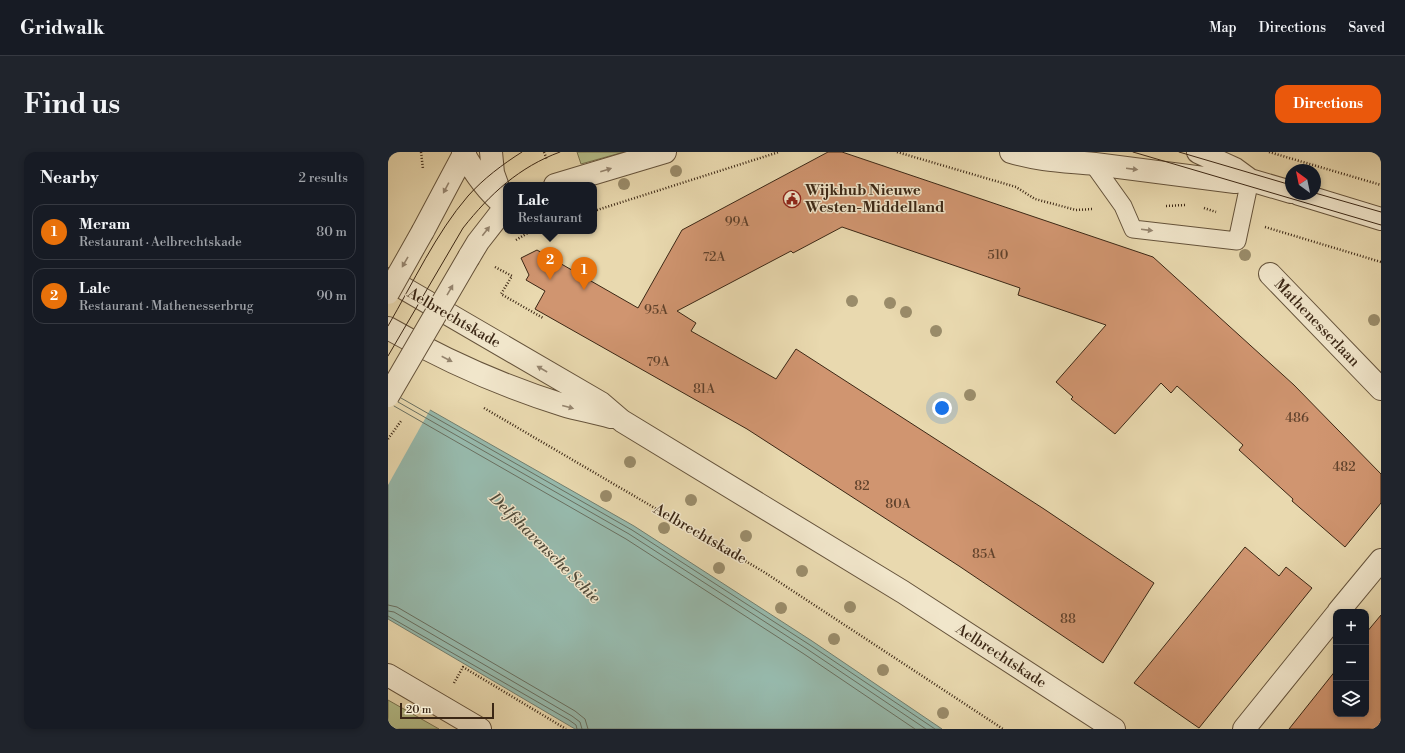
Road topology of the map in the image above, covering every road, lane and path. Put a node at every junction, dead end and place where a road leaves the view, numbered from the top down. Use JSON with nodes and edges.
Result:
{"nodes":[{"id":1,"x":425,"y":152,"type":"edge"},
{"id":2,"x":464,"y":152,"type":"edge"},
{"id":3,"x":491,"y":152,"type":"edge"},
{"id":4,"x":665,"y":152,"type":"edge"},
{"id":5,"x":779,"y":152,"type":"edge"},
{"id":6,"x":897,"y":152,"type":"edge"},
{"id":7,"x":1011,"y":152,"type":"edge"},
{"id":8,"x":1198,"y":152,"type":"edge"},
{"id":9,"x":1269,"y":152,"type":"edge"},
{"id":10,"x":421,"y":153,"type":"edge"},
{"id":11,"x":1093,"y":164,"type":"junction"},
{"id":12,"x":1250,"y":180,"type":"junction"},
{"id":13,"x":565,"y":182,"type":"edge"},
{"id":14,"x":1381,"y":184,"type":"edge"},
{"id":15,"x":1016,"y":187,"type":"dead end"},
{"id":16,"x":1285,"y":190,"type":"edge"},
{"id":17,"x":503,"y":198,"type":"edge"},
{"id":18,"x":1319,"y":200,"type":"edge"},
{"id":19,"x":503,"y":204,"type":"edge"},
{"id":20,"x":503,"y":210,"type":"edge"},
{"id":21,"x":597,"y":210,"type":"edge"},
{"id":22,"x":1381,"y":219,"type":"edge"},
{"id":23,"x":493,"y":266,"type":"dead end"},
{"id":24,"x":1270,"y":274,"type":"dead end"},
{"id":25,"x":388,"y":279,"type":"edge"},
{"id":26,"x":388,"y":293,"type":"edge"},
{"id":27,"x":543,"y":318,"type":"dead end"},
{"id":28,"x":388,"y":328,"type":"edge"},
{"id":29,"x":1381,"y":389,"type":"edge"},
{"id":30,"x":388,"y":396,"type":"edge"},
{"id":31,"x":481,"y":406,"type":"dead end"},
{"id":32,"x":622,"y":421,"type":"junction"},
{"id":33,"x":1381,"y":560,"type":"edge"},
{"id":34,"x":1340,"y":609,"type":"edge"},
{"id":35,"x":1333,"y":618,"type":"edge"},
{"id":36,"x":388,"y":674,"type":"edge"},
{"id":37,"x":441,"y":706,"type":"junction"},
{"id":38,"x":480,"y":729,"type":"edge"},
{"id":39,"x":566,"y":729,"type":"edge"},
{"id":40,"x":1002,"y":729,"type":"edge"},
{"id":41,"x":1114,"y":729,"type":"edge"},
{"id":42,"x":1244,"y":729,"type":"edge"}],
"edges":[{"from":1,"to":10,"type":"path"},
{"from":2,"to":19,"type":"street"},
{"from":2,"to":26,"type":"street","one_way":true,"bridge":true},
{"from":3,"to":17,"type":"street"},
{"from":13,"to":4,"type":"street","one_way":true},
{"from":5,"to":21,"type":"path"},
{"from":6,"to":15,"type":"path"},
{"from":7,"to":11,"type":"street"},
{"from":8,"to":12,"type":"street"},
{"from":9,"to":14,"type":"path"},
{"from":11,"to":12,"type":"street","one_way":true},
{"from":11,"to":12,"type":"lane","one_way":true},
{"from":12,"to":16,"type":"street"},
{"from":18,"to":22,"type":"street"},
{"from":30,"to":20,"type":"street","one_way":true,"bridge":true},
{"from":23,"to":27,"type":"path"},
{"from":24,"to":29,"type":"street","name":"Mathenesserlaan"},
{"from":32,"to":25,"type":"street","name":"Aelbrechtskade","one_way":true},
{"from":28,"to":32,"type":"street","name":"Aelbrechtskade","one_way":true},
{"from":31,"to":40,"type":"path","name":"Aelbrechtskade"},
{"from":32,"to":41,"type":"street","name":"Aelbrechtskade"},
{"from":33,"to":34,"type":"street"},
{"from":35,"to":42,"type":"street"},
{"from":36,"to":37,"type":"street"},
{"from":37,"to":38,"type":"street"},
{"from":37,"to":39,"type":"path"}]}
